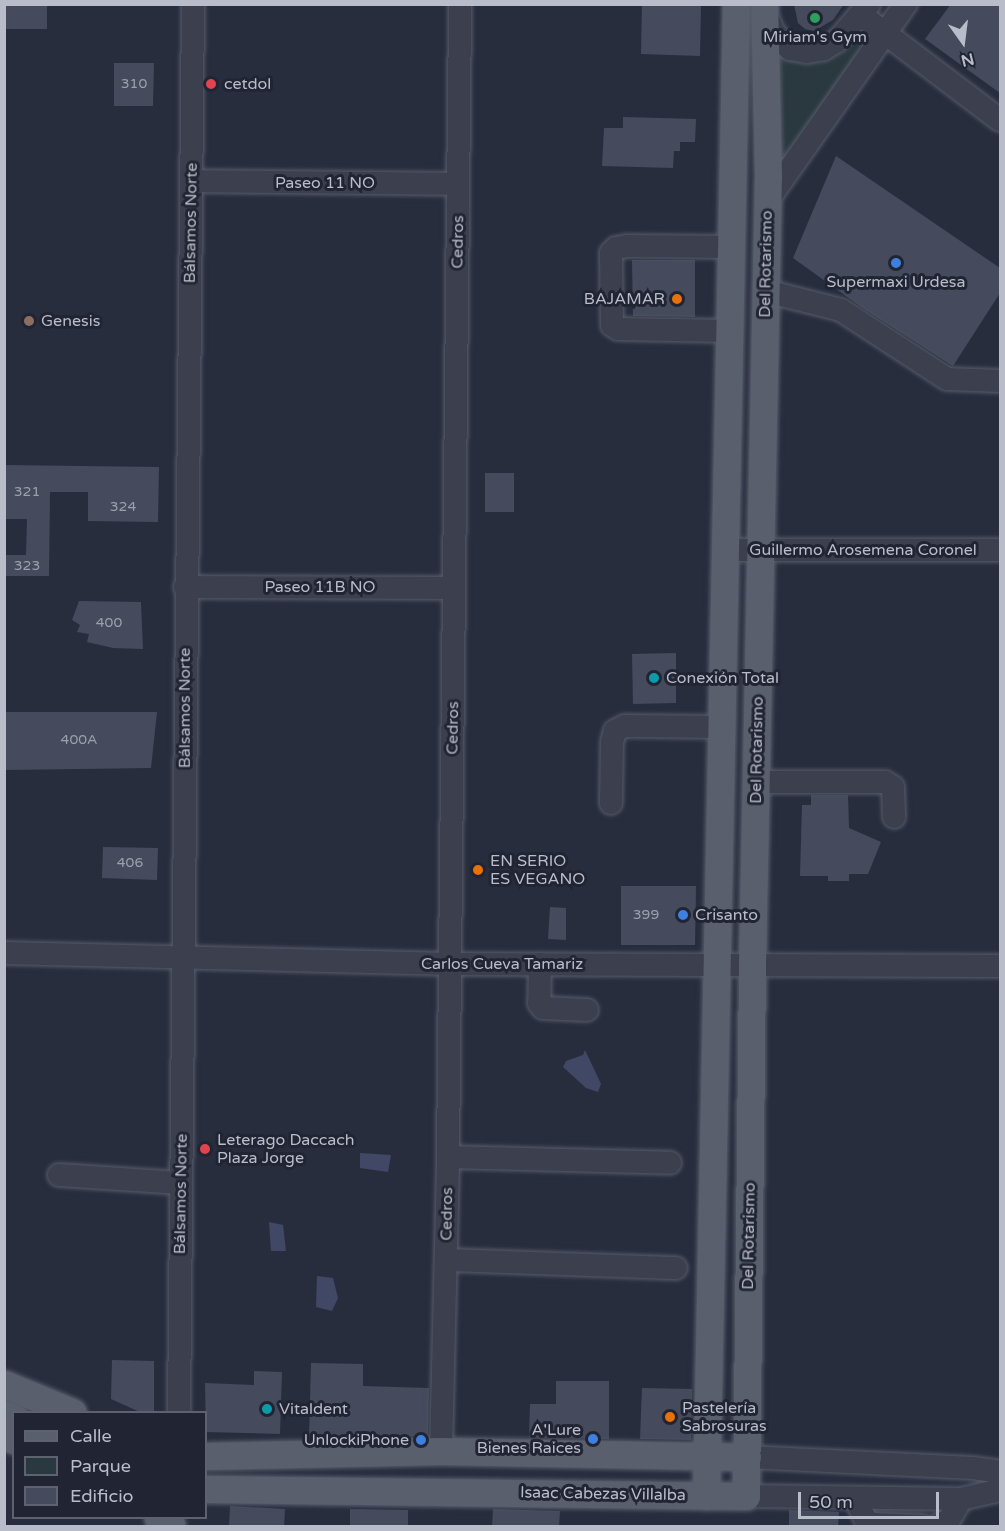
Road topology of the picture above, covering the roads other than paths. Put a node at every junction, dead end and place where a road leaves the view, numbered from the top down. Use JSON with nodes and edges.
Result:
{"nodes":[{"id":1,"x":193,"y":4,"type":"edge"},
{"id":2,"x":460,"y":4,"type":"edge"},
{"id":3,"x":736,"y":4,"type":"edge"},
{"id":4,"x":906,"y":4,"type":"edge"},
{"id":5,"x":764,"y":5,"type":"edge"},
{"id":6,"x":865,"y":10,"type":"edge"},
{"id":7,"x":886,"y":33,"type":"junction"},
{"id":8,"x":1000,"y":120,"type":"edge"},
{"id":9,"x":191,"y":181,"type":"junction"},
{"id":10,"x":458,"y":184,"type":"junction"},
{"id":11,"x":768,"y":200,"type":"junction"},
{"id":12,"x":732,"y":247,"type":"junction"},
{"id":13,"x":766,"y":291,"type":"junction"},
{"id":14,"x":730,"y":331,"type":"junction"},
{"id":15,"x":1000,"y":381,"type":"edge"},
{"id":16,"x":726,"y":550,"type":"junction"},
{"id":17,"x":760,"y":550,"type":"junction"},
{"id":18,"x":1000,"y":550,"type":"edge"},
{"id":19,"x":186,"y":587,"type":"junction"},
{"id":20,"x":454,"y":588,"type":"junction"},
{"id":21,"x":722,"y":727,"type":"junction"},
{"id":22,"x":756,"y":782,"type":"junction"},
{"id":23,"x":611,"y":803,"type":"dead end"},
{"id":24,"x":894,"y":817,"type":"dead end"},
{"id":25,"x":4,"y":953,"type":"edge"},
{"id":26,"x":183,"y":958,"type":"junction"},
{"id":27,"x":451,"y":964,"type":"junction"},
{"id":28,"x":540,"y":964,"type":"junction"},
{"id":29,"x":717,"y":964,"type":"junction"},
{"id":30,"x":752,"y":964,"type":"junction"},
{"id":31,"x":1000,"y":966,"type":"edge"},
{"id":32,"x":587,"y":1010,"type":"dead end"},
{"id":33,"x":448,"y":1158,"type":"junction"},
{"id":34,"x":670,"y":1163,"type":"dead end"},
{"id":35,"x":59,"y":1175,"type":"dead end"},
{"id":36,"x":181,"y":1183,"type":"junction"},
{"id":37,"x":446,"y":1260,"type":"junction"},
{"id":38,"x":676,"y":1268,"type":"dead end"},
{"id":39,"x":4,"y":1384,"type":"edge"},
{"id":40,"x":67,"y":1411,"type":"edge"},
{"id":41,"x":179,"y":1411,"type":"edge"},
{"id":42,"x":441,"y":1451,"type":"junction"},
{"id":43,"x":207,"y":1456,"type":"edge"},
{"id":44,"x":707,"y":1456,"type":"junction"},
{"id":45,"x":747,"y":1457,"type":"junction"},
{"id":46,"x":1000,"y":1472,"type":"edge"},
{"id":47,"x":207,"y":1489,"type":"edge"},
{"id":48,"x":1000,"y":1490,"type":"edge"},
{"id":49,"x":706,"y":1496,"type":"junction"},
{"id":50,"x":746,"y":1496,"type":"junction"},
{"id":51,"x":855,"y":1498,"type":"junction"},
{"id":52,"x":961,"y":1499,"type":"junction"},
{"id":53,"x":922,"y":1527,"type":"edge"},
{"id":54,"x":937,"y":1527,"type":"edge"}],
"edges":[{"from":1,"to":9,"type":"street","name":"Bálsamos Norte"},
{"from":2,"to":10,"type":"street","name":"Cedros"},
{"from":3,"to":12,"type":"main road"},
{"from":4,"to":7,"type":"street"},
{"from":5,"to":6,"type":"street"},
{"from":5,"to":11,"type":"main road","name":"Del Rotarismo"},
{"from":6,"to":7,"type":"street"},
{"from":7,"to":8,"type":"street"},
{"from":7,"to":11,"type":"street"},
{"from":9,"to":10,"type":"street","name":"Paseo 11 NO"},
{"from":9,"to":19,"type":"street","name":"Bálsamos Norte"},
{"from":10,"to":20,"type":"street","name":"Cedros"},
{"from":11,"to":13,"type":"main road","name":"Del Rotarismo"},
{"from":12,"to":14,"type":"main road"},
{"from":12,"to":14,"type":"street"},
{"from":13,"to":15,"type":"street"},
{"from":13,"to":17,"type":"main road","name":"Del Rotarismo"},
{"from":14,"to":16,"type":"main road"},
{"from":16,"to":17,"type":"street","name":"Guillermo Arosemena Coronel"},
{"from":16,"to":21,"type":"main road"},
{"from":17,"to":18,"type":"street","name":"Guillermo Arosemena Coronel"},
{"from":17,"to":22,"type":"main road","name":"Del Rotarismo"},
{"from":19,"to":20,"type":"street","name":"Paseo 11B NO"},
{"from":19,"to":26,"type":"street","name":"Bálsamos Norte"},
{"from":20,"to":27,"type":"street","name":"Cedros"},
{"from":21,"to":23,"type":"street"},
{"from":21,"to":29,"type":"main road"},
{"from":22,"to":24,"type":"street"},
{"from":22,"to":30,"type":"main road","name":"Del Rotarismo"},
{"from":25,"to":26,"type":"street","name":"Carlos Cueva Tamariz"},
{"from":26,"to":27,"type":"street","name":"Carlos Cueva Tamariz"},
{"from":26,"to":36,"type":"street","name":"Bálsamos Norte"},
{"from":27,"to":28,"type":"street","name":"Carlos Cueva Tamariz"},
{"from":27,"to":33,"type":"street","name":"Cedros"},
{"from":28,"to":29,"type":"street","name":"Carlos Cueva Tamariz"},
{"from":28,"to":32,"type":"street"},
{"from":29,"to":30,"type":"street","name":"Carlos Cueva Tamariz"},
{"from":29,"to":44,"type":"main road"},
{"from":30,"to":31,"type":"street","name":"Carlos Cueva Tamariz"},
{"from":30,"to":45,"type":"main road","name":"Del Rotarismo"},
{"from":33,"to":34,"type":"street"},
{"from":33,"to":37,"type":"street","name":"Cedros"},
{"from":35,"to":36,"type":"street"},
{"from":36,"to":41,"type":"street","name":"Bálsamos Norte"},
{"from":37,"to":38,"type":"street"},
{"from":37,"to":42,"type":"street","name":"Cedros"},
{"from":39,"to":40,"type":"main road"},
{"from":42,"to":43,"type":"main road"},
{"from":42,"to":44,"type":"main road"},
{"from":44,"to":45,"type":"main road"},
{"from":44,"to":49,"type":"main road"},
{"from":45,"to":46,"type":"street"},
{"from":45,"to":50,"type":"main road","name":"Del Rotarismo"},
{"from":47,"to":49,"type":"main road","name":"Isaac Cabezas Villalba"},
{"from":48,"to":52,"type":"street","name":"Isaac Cabezas Villalba"},
{"from":49,"to":50,"type":"main road","name":"Isaac Cabezas Villalba"},
{"from":50,"to":51,"type":"street","name":"Isaac Cabezas Villalba"},
{"from":51,"to":52,"type":"street","name":"Isaac Cabezas Villalba"},
{"from":51,"to":53,"type":"street"},
{"from":52,"to":54,"type":"street"}]}
